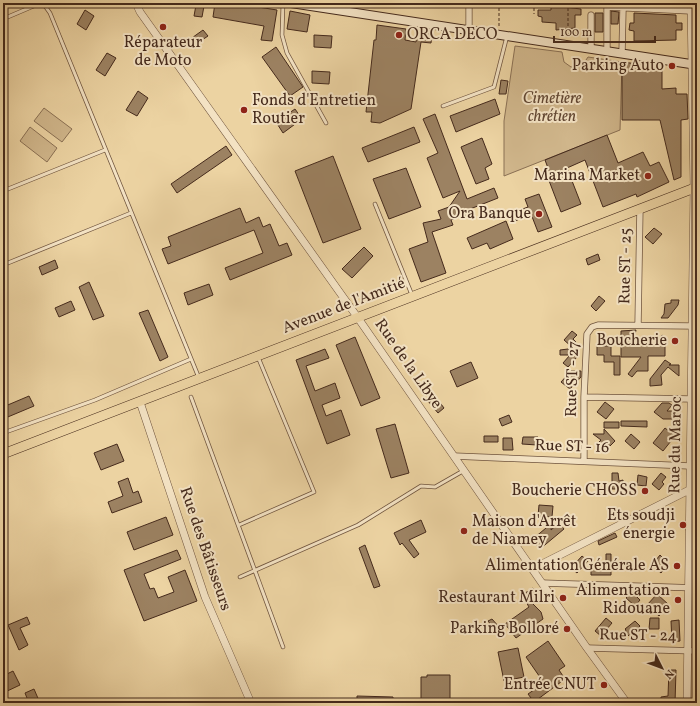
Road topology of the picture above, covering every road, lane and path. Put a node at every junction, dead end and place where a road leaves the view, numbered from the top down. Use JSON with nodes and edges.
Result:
{"nodes":[{"id":1,"x":136,"y":3,"type":"edge"},
{"id":2,"x":283,"y":3,"type":"edge"},
{"id":3,"x":295,"y":3,"type":"edge"},
{"id":4,"x":469,"y":3,"type":"edge"},
{"id":5,"x":499,"y":3,"type":"edge"},
{"id":6,"x":534,"y":3,"type":"edge"},
{"id":7,"x":568,"y":3,"type":"edge"},
{"id":8,"x":580,"y":3,"type":"edge"},
{"id":9,"x":588,"y":3,"type":"edge"},
{"id":10,"x":606,"y":5,"type":"edge"},
{"id":11,"x":650,"y":6,"type":"edge"},
{"id":12,"x":691,"y":7,"type":"edge"},
{"id":13,"x":623,"y":8,"type":"junction"},
{"id":14,"x":534,"y":14,"type":"dead end"},
{"id":15,"x":591,"y":16,"type":"dead end"},
{"id":16,"x":3,"y":19,"type":"edge"},
{"id":17,"x":469,"y":30,"type":"junction"},
{"id":18,"x":498,"y":35,"type":"junction"},
{"id":19,"x":507,"y":36,"type":"junction"},
{"id":20,"x":568,"y":45,"type":"junction"},
{"id":21,"x":591,"y":48,"type":"junction"},
{"id":22,"x":607,"y":51,"type":"junction"},
{"id":23,"x":622,"y":53,"type":"junction"},
{"id":24,"x":695,"y":64,"type":"edge"},
{"id":25,"x":443,"y":106,"type":"dead end"},
{"id":26,"x":326,"y":123,"type":"dead end"},
{"id":27,"x":105,"y":150,"type":"junction"},
{"id":28,"x":696,"y":188,"type":"edge"},
{"id":29,"x":3,"y":191,"type":"edge"},
{"id":30,"x":375,"y":204,"type":"dead end"},
{"id":31,"x":640,"y":207,"type":"junction"},
{"id":32,"x":131,"y":213,"type":"junction"},
{"id":33,"x":3,"y":265,"type":"edge"},
{"id":34,"x":412,"y":296,"type":"junction"},
{"id":35,"x":358,"y":318,"type":"junction"},
{"id":36,"x":638,"y":325,"type":"junction"},
{"id":37,"x":692,"y":326,"type":"junction"},
{"id":38,"x":258,"y":356,"type":"junction"},
{"id":39,"x":191,"y":359,"type":"junction"},
{"id":40,"x":199,"y":378,"type":"junction"},
{"id":41,"x":191,"y":397,"type":"dead end"},
{"id":42,"x":584,"y":397,"type":"junction"},
{"id":43,"x":691,"y":400,"type":"junction"},
{"id":44,"x":140,"y":402,"type":"junction"},
{"id":45,"x":694,"y":427,"type":"edge"},
{"id":46,"x":3,"y":433,"type":"edge"},
{"id":47,"x":3,"y":454,"type":"edge"},
{"id":48,"x":454,"y":456,"type":"junction"},
{"id":49,"x":584,"y":461,"type":"junction"},
{"id":50,"x":690,"y":466,"type":"junction"},
{"id":51,"x":463,"y":471,"type":"junction"},
{"id":52,"x":694,"y":487,"type":"edge"},
{"id":53,"x":238,"y":525,"type":"junction"},
{"id":54,"x":693,"y":529,"type":"edge"},
{"id":55,"x":532,"y":569,"type":"junction"},
{"id":56,"x":255,"y":571,"type":"junction"},
{"id":57,"x":240,"y":577,"type":"dead end"},
{"id":58,"x":542,"y":583,"type":"junction"},
{"id":59,"x":689,"y":588,"type":"junction"},
{"id":60,"x":697,"y":588,"type":"edge"},
{"id":61,"x":283,"y":647,"type":"dead end"},
{"id":62,"x":587,"y":648,"type":"junction"},
{"id":63,"x":688,"y":651,"type":"junction"},
{"id":64,"x":697,"y":651,"type":"edge"},
{"id":65,"x":251,"y":703,"type":"edge"},
{"id":66,"x":627,"y":703,"type":"edge"},
{"id":67,"x":687,"y":703,"type":"edge"}],
"edges":[{"from":1,"to":35,"type":"street","name":"Rue de la Libye"},
{"from":2,"to":26,"type":"lane"},
{"from":3,"to":17,"type":"main road"},
{"from":4,"to":17,"type":"street"},
{"from":5,"to":18,"type":"path"},
{"from":6,"to":14,"type":"path"},
{"from":7,"to":20,"type":"path"},
{"from":8,"to":9,"type":"path"},
{"from":10,"to":13,"type":"street"},
{"from":10,"to":22,"type":"street"},
{"from":11,"to":12,"type":"street"},
{"from":11,"to":13,"type":"street"},
{"from":12,"to":24,"type":"street","name":"Rue du Maroc"},
{"from":13,"to":23,"type":"street"},
{"from":15,"to":21,"type":"street"},
{"from":16,"to":27,"type":"lane"},
{"from":17,"to":18,"type":"main road"},
{"from":18,"to":19,"type":"main road"},
{"from":19,"to":20,"type":"main road"},
{"from":19,"to":25,"type":"lane"},
{"from":20,"to":21,"type":"main road"},
{"from":21,"to":22,"type":"main road"},
{"from":22,"to":23,"type":"main road"},
{"from":23,"to":24,"type":"main road"},
{"from":24,"to":28,"type":"street","name":"Rue du Maroc"},
{"from":27,"to":29,"type":"lane"},
{"from":27,"to":32,"type":"lane"},
{"from":28,"to":31,"type":"main road","name":"Avenue de l'Amitié"},
{"from":28,"to":37,"type":"street","name":"Rue du Maroc"},
{"from":30,"to":34,"type":"lane"},
{"from":31,"to":34,"type":"main road","name":"Avenue de l'Amitié"},
{"from":31,"to":36,"type":"street","name":"Rue ST - 25"},
{"from":32,"to":33,"type":"lane"},
{"from":32,"to":39,"type":"lane"},
{"from":34,"to":35,"type":"main road","name":"Avenue de l'Amitié"},
{"from":35,"to":38,"type":"main road","name":"Avenue de l'Amitié"},
{"from":35,"to":48,"type":"street","name":"Rue de la Libye"},
{"from":36,"to":37,"type":"street","name":"Rue ST - 27"},
{"from":36,"to":42,"type":"street","name":"Rue ST - 27"},
{"from":37,"to":43,"type":"street","name":"Rue du Maroc"},
{"from":38,"to":40,"type":"main road","name":"Avenue de l'Amitié"},
{"from":38,"to":53,"type":"lane"},
{"from":39,"to":40,"type":"lane"},
{"from":39,"to":46,"type":"lane"},
{"from":40,"to":44,"type":"main road","name":"Avenue de l'Amitié"},
{"from":41,"to":53,"type":"lane"},
{"from":42,"to":43,"type":"street"},
{"from":42,"to":49,"type":"street","name":"Rue ST - 27"},
{"from":43,"to":45,"type":"street","name":"Rue du Maroc"},
{"from":44,"to":47,"type":"main road","name":"Avenue de l'Amitié"},
{"from":44,"to":65,"type":"street","name":"Rue des Bâtisseurs"},
{"from":45,"to":50,"type":"street","name":"Rue du Maroc"},
{"from":48,"to":49,"type":"street","name":"Rue ST - 16"},
{"from":48,"to":51,"type":"street","name":"Rue de la Libye"},
{"from":49,"to":50,"type":"street","name":"Rue ST - 16"},
{"from":50,"to":52,"type":"street","name":"Rue du Maroc"},
{"from":51,"to":55,"type":"street","name":"Rue de la Libye"},
{"from":51,"to":56,"type":"lane"},
{"from":52,"to":54,"type":"street","name":"Rue du Maroc"},
{"from":52,"to":55,"type":"street"},
{"from":53,"to":56,"type":"lane"},
{"from":54,"to":59,"type":"street","name":"Rue du Maroc"},
{"from":55,"to":58,"type":"street","name":"Rue de la Libye"},
{"from":56,"to":57,"type":"lane"},
{"from":56,"to":61,"type":"lane"},
{"from":58,"to":59,"type":"street"},
{"from":58,"to":62,"type":"street","name":"Rue de la Libye"},
{"from":59,"to":60,"type":"street"},
{"from":59,"to":63,"type":"street","name":"Rue du Maroc"},
{"from":62,"to":63,"type":"street","name":"Rue ST - 24"},
{"from":62,"to":66,"type":"street","name":"Rue de la Libye"},
{"from":63,"to":64,"type":"street","name":"Rue ST - 24"},
{"from":63,"to":67,"type":"street","name":"Rue du Maroc"}]}
